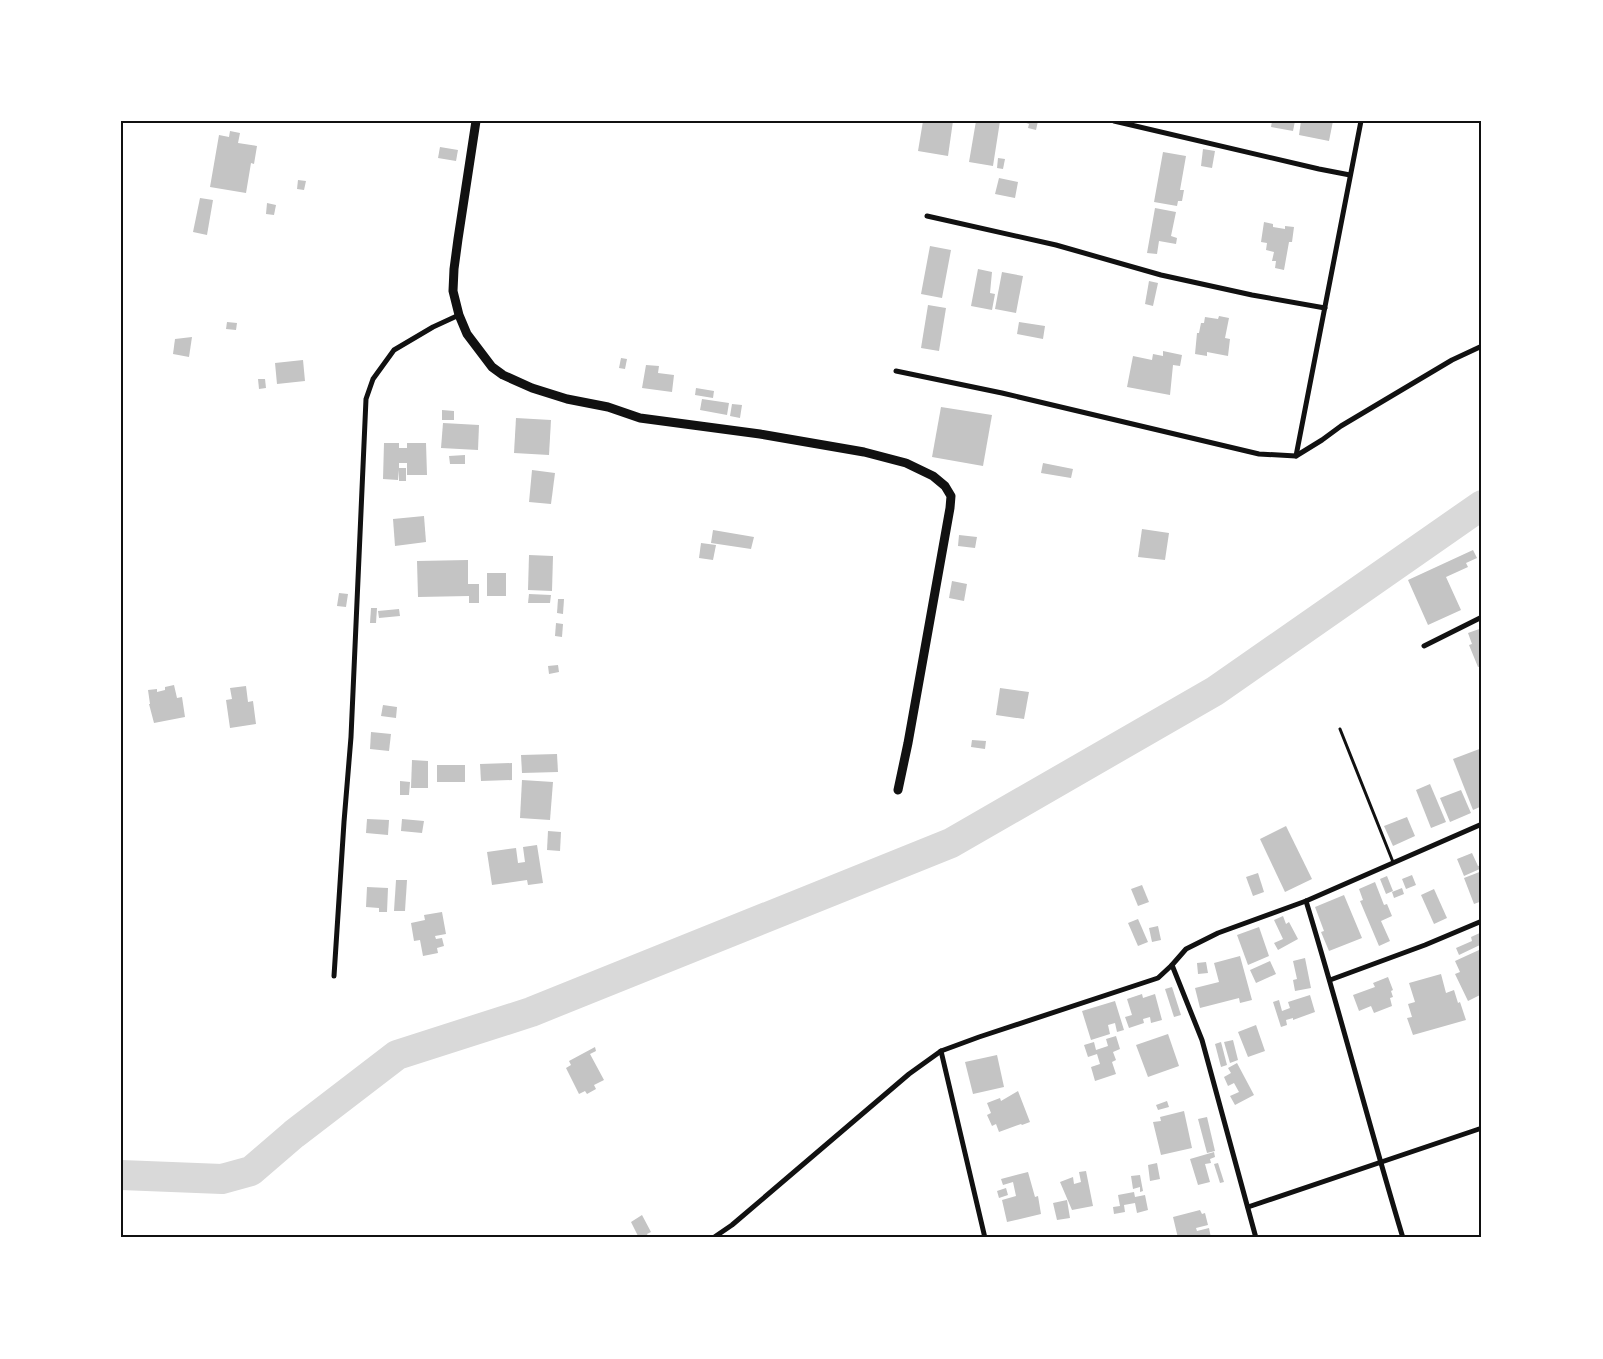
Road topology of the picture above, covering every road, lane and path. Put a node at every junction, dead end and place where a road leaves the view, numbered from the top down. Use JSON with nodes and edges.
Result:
{"nodes":[{"id":1,"x":476,"y":121,"type":"edge"},
{"id":2,"x":1114,"y":121,"type":"edge"},
{"id":3,"x":1361,"y":121,"type":"edge"},
{"id":4,"x":1350,"y":175,"type":"junction"},
{"id":5,"x":927,"y":216,"type":"dead end"},
{"id":6,"x":1324,"y":308,"type":"junction"},
{"id":7,"x":459,"y":315,"type":"junction"},
{"id":8,"x":1482,"y":346,"type":"edge"},
{"id":9,"x":896,"y":371,"type":"dead end"},
{"id":10,"x":1296,"y":456,"type":"junction"},
{"id":11,"x":1482,"y":617,"type":"edge"},
{"id":12,"x":1424,"y":646,"type":"dead end"},
{"id":13,"x":1340,"y":729,"type":"dead end"},
{"id":14,"x":898,"y":790,"type":"dead end"},
{"id":15,"x":1482,"y":824,"type":"edge"},
{"id":16,"x":1393,"y":862,"type":"junction"},
{"id":17,"x":1306,"y":901,"type":"junction"},
{"id":18,"x":1482,"y":921,"type":"edge"},
{"id":19,"x":1172,"y":965,"type":"junction"},
{"id":20,"x":334,"y":976,"type":"dead end"},
{"id":21,"x":1330,"y":980,"type":"junction"},
{"id":22,"x":941,"y":1051,"type":"junction"},
{"id":23,"x":1482,"y":1128,"type":"edge"},
{"id":24,"x":1380,"y":1162,"type":"junction"},
{"id":25,"x":1248,"y":1207,"type":"junction"},
{"id":26,"x":713,"y":1238,"type":"edge"},
{"id":27,"x":985,"y":1238,"type":"edge"},
{"id":28,"x":1256,"y":1238,"type":"edge"},
{"id":29,"x":1403,"y":1238,"type":"edge"}],
"edges":[{"from":1,"to":7,"type":"street"},
{"from":2,"to":4,"type":"street"},
{"from":3,"to":4,"type":"street"},
{"from":4,"to":6,"type":"street"},
{"from":5,"to":6,"type":"street"},
{"from":6,"to":10,"type":"street"},
{"from":7,"to":14,"type":"street"},
{"from":7,"to":20,"type":"street"},
{"from":8,"to":10,"type":"street"},
{"from":9,"to":10,"type":"street"},
{"from":11,"to":12,"type":"street"},
{"from":13,"to":16,"type":"lane"},
{"from":15,"to":16,"type":"street"},
{"from":16,"to":17,"type":"street"},
{"from":17,"to":19,"type":"street"},
{"from":17,"to":21,"type":"street"},
{"from":18,"to":21,"type":"street"},
{"from":19,"to":22,"type":"street"},
{"from":19,"to":25,"type":"street"},
{"from":21,"to":24,"type":"street"},
{"from":22,"to":26,"type":"street"},
{"from":22,"to":27,"type":"street"},
{"from":23,"to":24,"type":"street"},
{"from":24,"to":25,"type":"street"},
{"from":24,"to":29,"type":"street"},
{"from":25,"to":28,"type":"street"}]}
